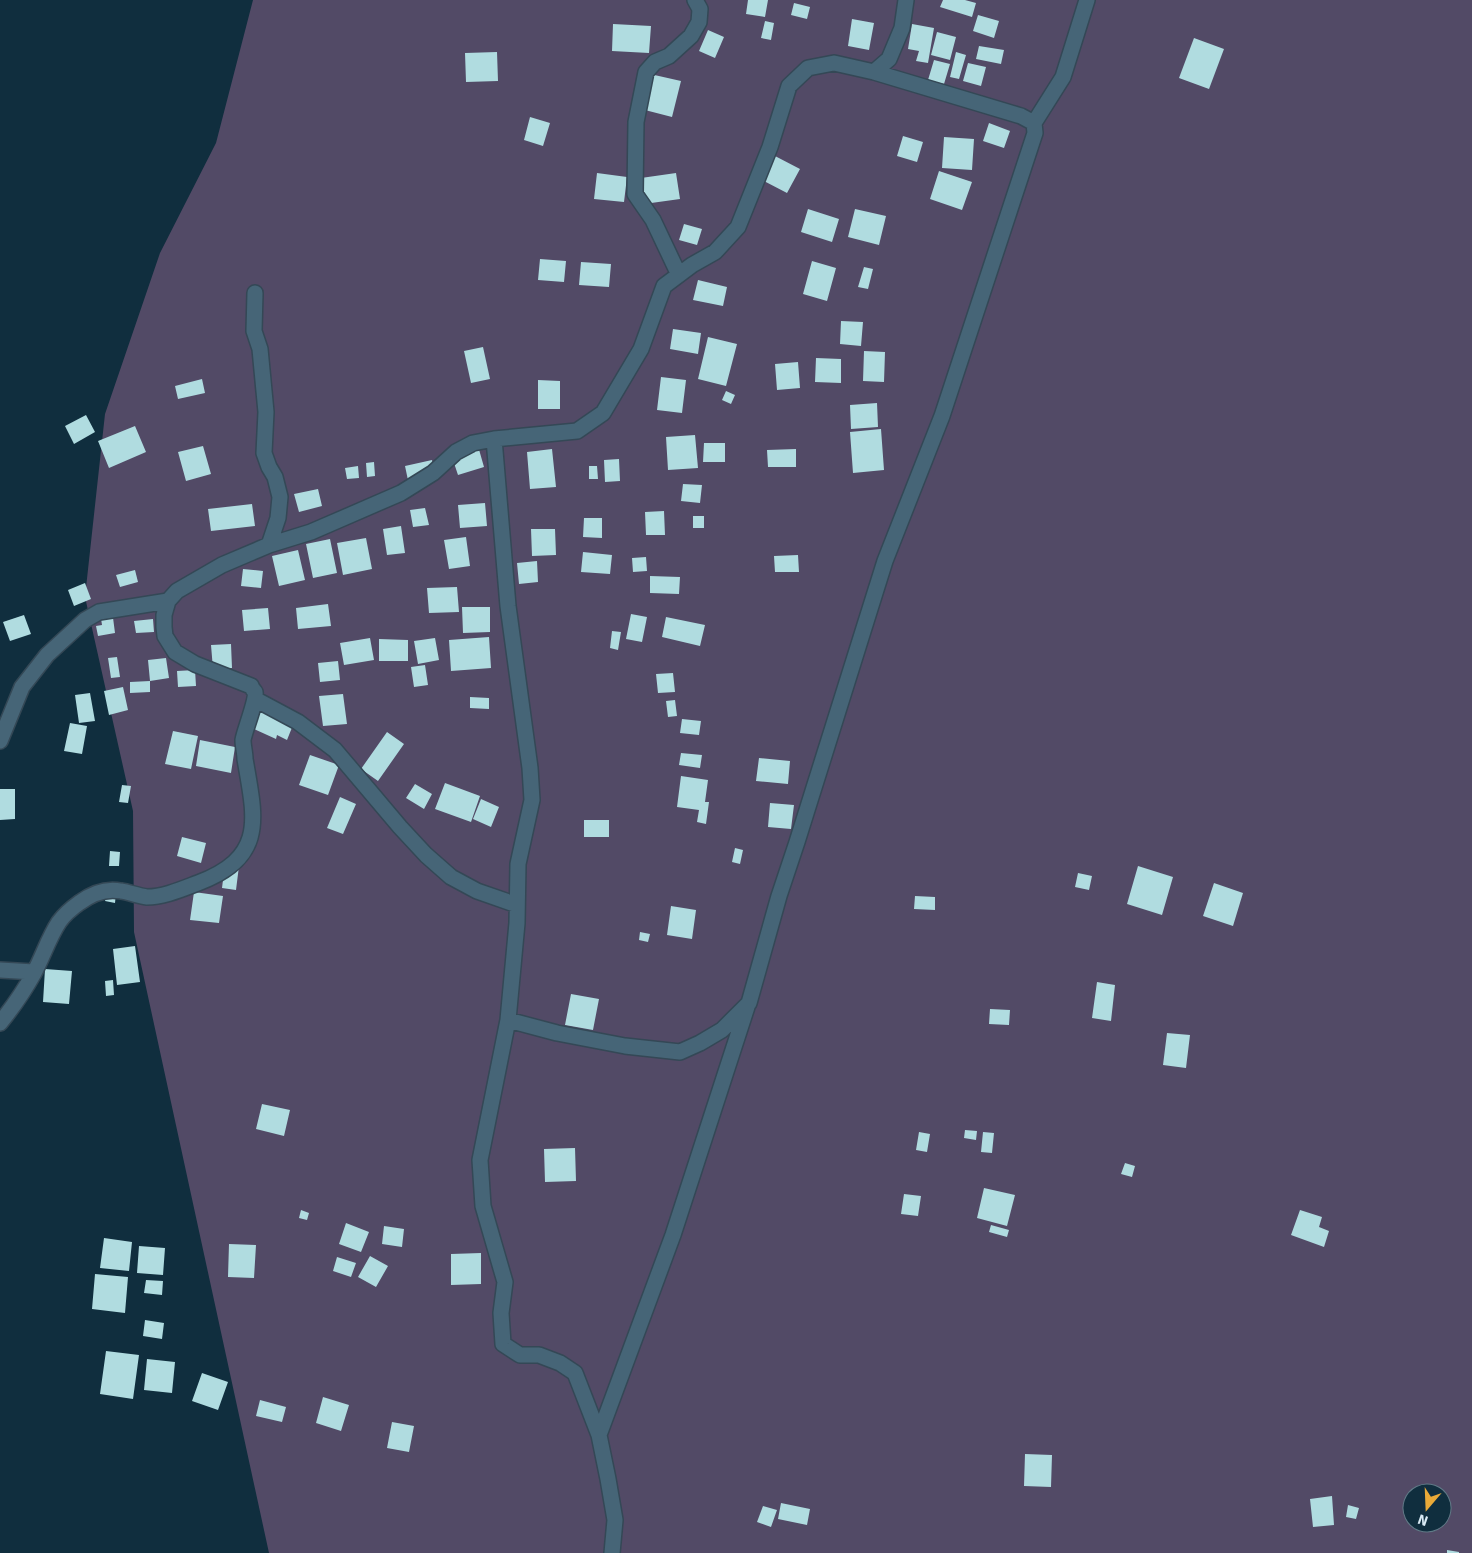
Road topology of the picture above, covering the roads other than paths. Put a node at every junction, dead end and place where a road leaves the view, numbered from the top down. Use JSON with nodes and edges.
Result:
{"nodes":[{"id":1,"x":694,"y":0,"type":"edge"},
{"id":2,"x":906,"y":0,"type":"edge"},
{"id":3,"x":1087,"y":0,"type":"edge"},
{"id":4,"x":874,"y":72,"type":"junction"},
{"id":5,"x":1034,"y":123,"type":"junction"},
{"id":6,"x":679,"y":275,"type":"junction"},
{"id":7,"x":255,"y":293,"type":"dead end"},
{"id":8,"x":494,"y":439,"type":"junction"},
{"id":9,"x":270,"y":545,"type":"junction"},
{"id":10,"x":168,"y":601,"type":"junction"},
{"id":11,"x":255,"y":699,"type":"junction"},
{"id":12,"x":0,"y":741,"type":"edge"},
{"id":13,"x":516,"y":905,"type":"junction"},
{"id":14,"x":0,"y":970,"type":"edge"},
{"id":15,"x":34,"y":972,"type":"junction"},
{"id":16,"x":749,"y":1003,"type":"junction"},
{"id":17,"x":508,"y":1020,"type":"junction"},
{"id":18,"x":0,"y":1023,"type":"edge"},
{"id":19,"x":599,"y":1435,"type":"junction"},
{"id":20,"x":612,"y":1553,"type":"edge"}],
"edges":[{"from":1,"to":6,"type":"street"},
{"from":2,"to":4,"type":"street"},
{"from":3,"to":5,"type":"street"},
{"from":4,"to":5,"type":"street"},
{"from":4,"to":6,"type":"street"},
{"from":5,"to":16,"type":"street"},
{"from":6,"to":8,"type":"street"},
{"from":7,"to":9,"type":"street"},
{"from":8,"to":9,"type":"street"},
{"from":8,"to":13,"type":"street"},
{"from":9,"to":10,"type":"street"},
{"from":10,"to":11,"type":"street"},
{"from":10,"to":12,"type":"street"},
{"from":11,"to":13,"type":"street"},
{"from":11,"to":15,"type":"street"},
{"from":13,"to":17,"type":"street"},
{"from":14,"to":15,"type":"street"},
{"from":15,"to":18,"type":"street"},
{"from":16,"to":17,"type":"street"},
{"from":16,"to":19,"type":"street"},
{"from":17,"to":19,"type":"street"},
{"from":19,"to":20,"type":"street"}]}
